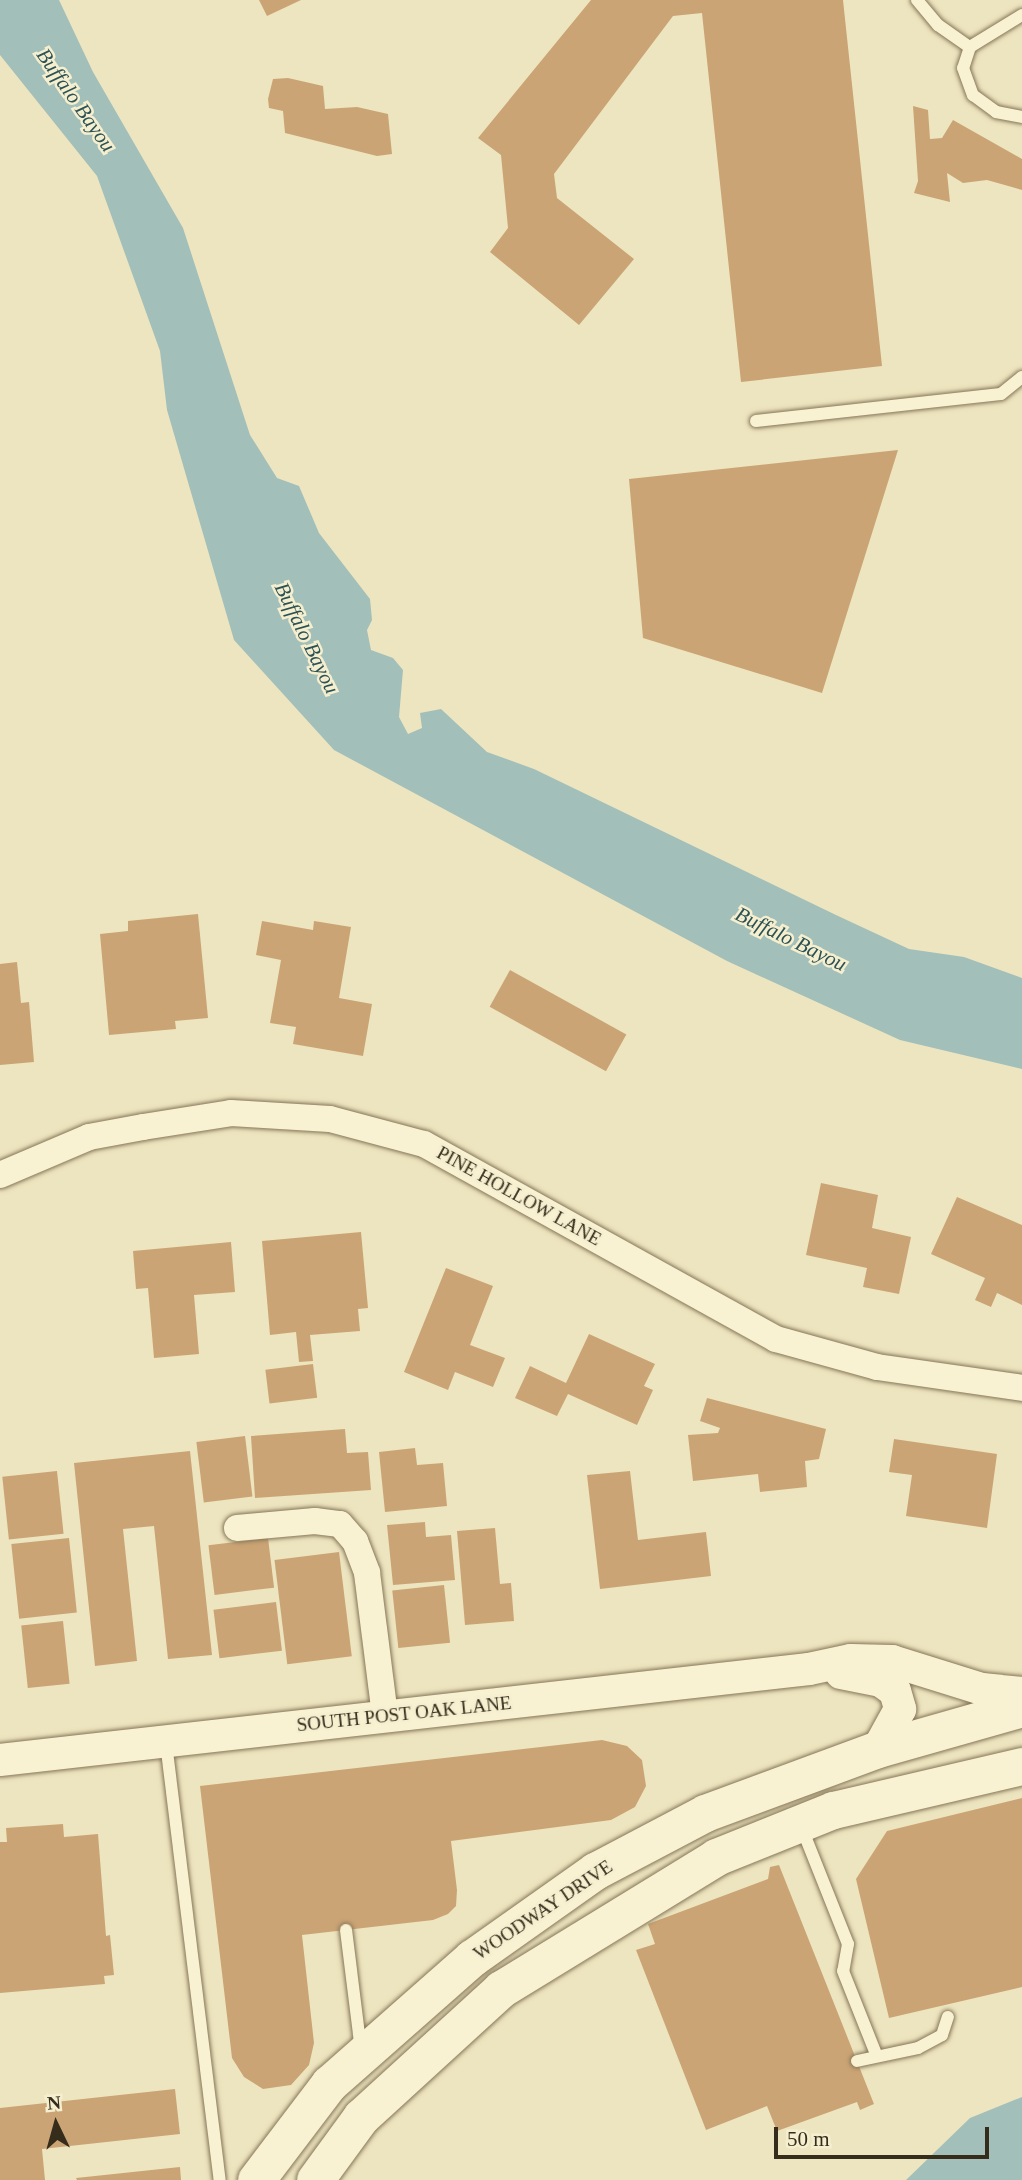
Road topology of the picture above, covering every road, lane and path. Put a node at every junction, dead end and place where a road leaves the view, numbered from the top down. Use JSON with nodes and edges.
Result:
{"nodes":[{"id":1,"x":918,"y":0,"type":"edge"},
{"id":2,"x":1022,"y":15,"type":"edge"},
{"id":3,"x":970,"y":47,"type":"junction"},
{"id":4,"x":1022,"y":117,"type":"edge"},
{"id":5,"x":1022,"y":377,"type":"edge"},
{"id":6,"x":756,"y":421,"type":"dead end"},
{"id":7,"x":0,"y":1175,"type":"edge"},
{"id":8,"x":1022,"y":1388,"type":"edge"},
{"id":9,"x":237,"y":1528,"type":"dead end"},
{"id":10,"x":809,"y":1669,"type":"junction"},
{"id":11,"x":1022,"y":1693,"type":"edge"},
{"id":12,"x":1022,"y":1708,"type":"edge"},
{"id":13,"x":385,"y":1716,"type":"junction"},
{"id":14,"x":166,"y":1741,"type":"junction"},
{"id":15,"x":878,"y":1749,"type":"junction"},
{"id":16,"x":0,"y":1760,"type":"edge"},
{"id":17,"x":1022,"y":1766,"type":"edge"},
{"id":18,"x":784,"y":1784,"type":"junction"},
{"id":19,"x":800,"y":1824,"type":"junction"},
{"id":20,"x":346,"y":1930,"type":"dead end"},
{"id":21,"x":472,"y":1958,"type":"junction"},
{"id":22,"x":500,"y":1989,"type":"junction"},
{"id":23,"x":948,"y":2017,"type":"dead end"},
{"id":24,"x":876,"y":2054,"type":"junction"},
{"id":25,"x":361,"y":2056,"type":"junction"},
{"id":26,"x":858,"y":2061,"type":"dead end"},
{"id":27,"x":220,"y":2180,"type":"edge"},
{"id":28,"x":256,"y":2180,"type":"edge"},
{"id":29,"x":315,"y":2180,"type":"edge"}],
"edges":[{"from":1,"to":3,"type":"lane"},
{"from":2,"to":3,"type":"lane"},
{"from":3,"to":4,"type":"lane"},
{"from":5,"to":6,"type":"lane"},
{"from":7,"to":8,"type":"street","name":"PINE HOLLOW LANE"},
{"from":9,"to":13,"type":"street"},
{"from":10,"to":11,"type":"street","name":"SOUTH POST OAK LANE"},
{"from":10,"to":13,"type":"street","name":"SOUTH POST OAK LANE"},
{"from":10,"to":15,"type":"street","name":"SOUTH POST OAK LANE"},
{"from":12,"to":15,"type":"main road","name":"WOODWAY DRIVE"},
{"from":13,"to":14,"type":"street","name":"SOUTH POST OAK LANE"},
{"from":14,"to":16,"type":"street","name":"SOUTH POST OAK LANE"},
{"from":14,"to":27,"type":"lane"},
{"from":15,"to":18,"type":"main road","name":"WOODWAY DRIVE"},
{"from":17,"to":19,"type":"main road"},
{"from":18,"to":19,"type":"main road"},
{"from":18,"to":21,"type":"main road","name":"WOODWAY DRIVE"},
{"from":19,"to":22,"type":"main road"},
{"from":19,"to":24,"type":"lane"},
{"from":20,"to":25,"type":"lane"},
{"from":21,"to":22,"type":"main road"},
{"from":21,"to":25,"type":"main road","name":"WOODWAY DRIVE"},
{"from":22,"to":29,"type":"main road"},
{"from":23,"to":24,"type":"lane"},
{"from":24,"to":26,"type":"lane"},
{"from":25,"to":28,"type":"main road","name":"WOODWAY DRIVE"}]}
